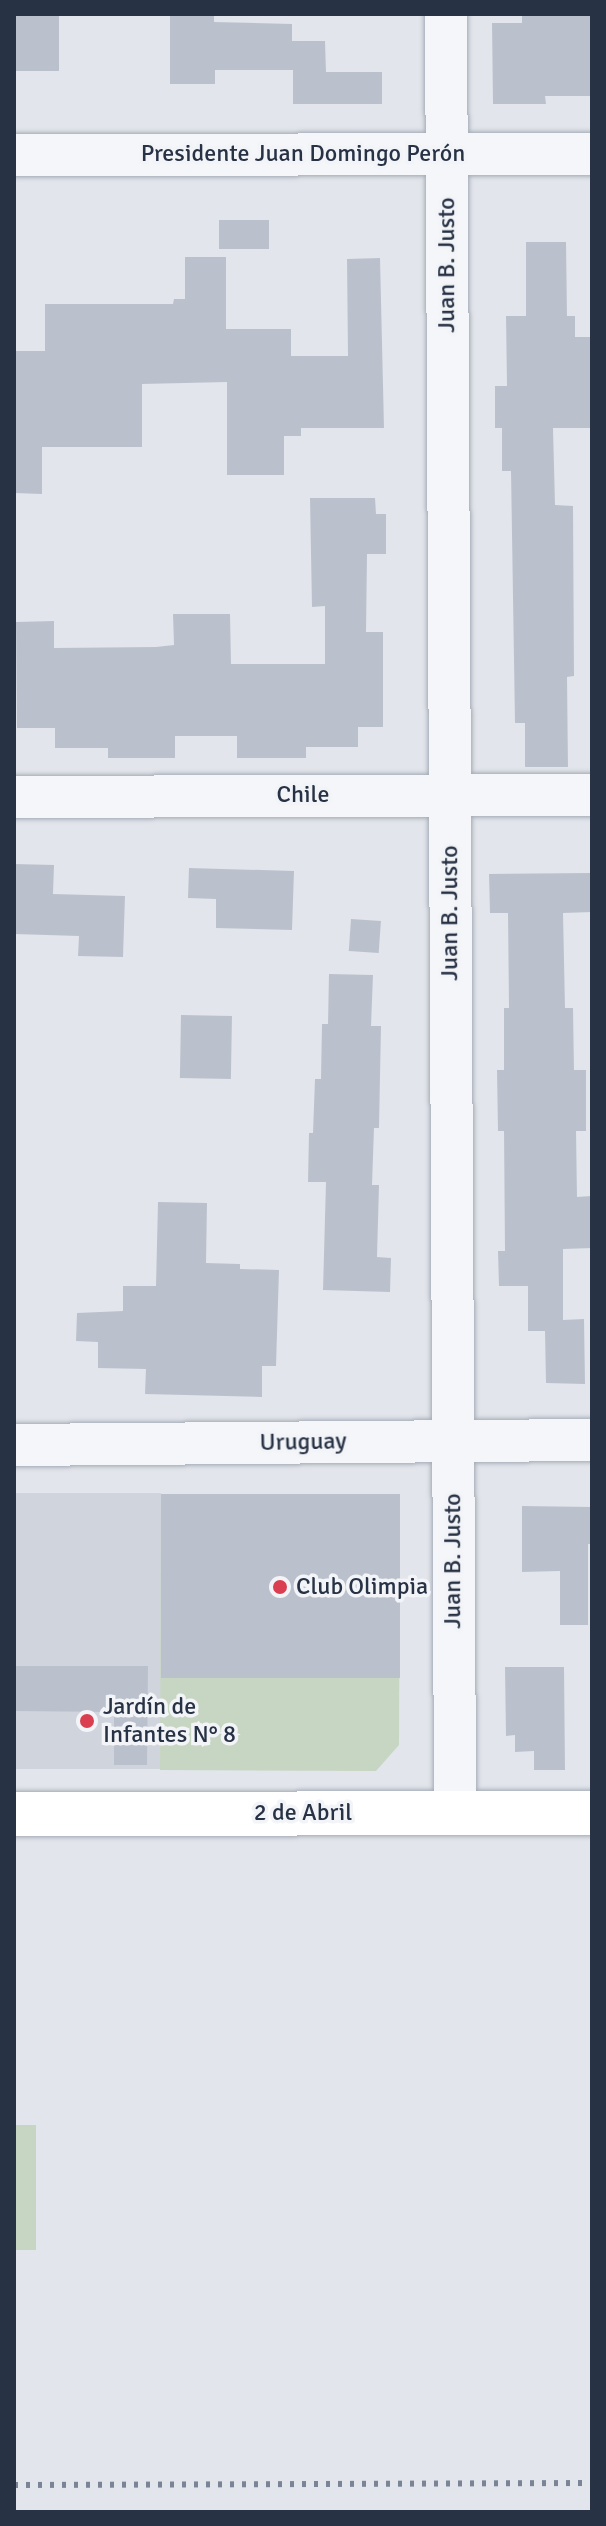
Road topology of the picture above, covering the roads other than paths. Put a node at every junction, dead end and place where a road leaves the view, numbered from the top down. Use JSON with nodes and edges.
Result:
{"nodes":[{"id":1,"x":446,"y":14,"type":"edge"},
{"id":2,"x":447,"y":154,"type":"junction"},
{"id":3,"x":592,"y":154,"type":"edge"},
{"id":4,"x":14,"y":155,"type":"edge"},
{"id":5,"x":450,"y":794,"type":"junction"},
{"id":6,"x":592,"y":795,"type":"edge"},
{"id":7,"x":14,"y":797,"type":"edge"},
{"id":8,"x":453,"y":1440,"type":"junction"},
{"id":9,"x":592,"y":1440,"type":"edge"},
{"id":10,"x":14,"y":1445,"type":"edge"},
{"id":11,"x":455,"y":1812,"type":"junction"},
{"id":12,"x":592,"y":1813,"type":"edge"},
{"id":13,"x":14,"y":1814,"type":"edge"}],
"edges":[{"from":1,"to":2,"type":"street","name":"Juan B. Justo"},
{"from":2,"to":3,"type":"street","name":"Presidente Juan Domingo Perón"},
{"from":2,"to":4,"type":"street","name":"Presidente Juan Domingo Perón"},
{"from":2,"to":5,"type":"street","name":"Juan B. Justo"},
{"from":5,"to":6,"type":"street","name":"Chile"},
{"from":5,"to":7,"type":"street","name":"Chile"},
{"from":5,"to":8,"type":"street","name":"Juan B. Justo"},
{"from":8,"to":9,"type":"street","name":"Uruguay"},
{"from":8,"to":10,"type":"street","name":"Uruguay"},
{"from":8,"to":11,"type":"street","name":"Juan B. Justo"},
{"from":11,"to":12,"type":"main road","name":"2 de Abril"},
{"from":11,"to":13,"type":"main road","name":"2 de Abril"}]}
